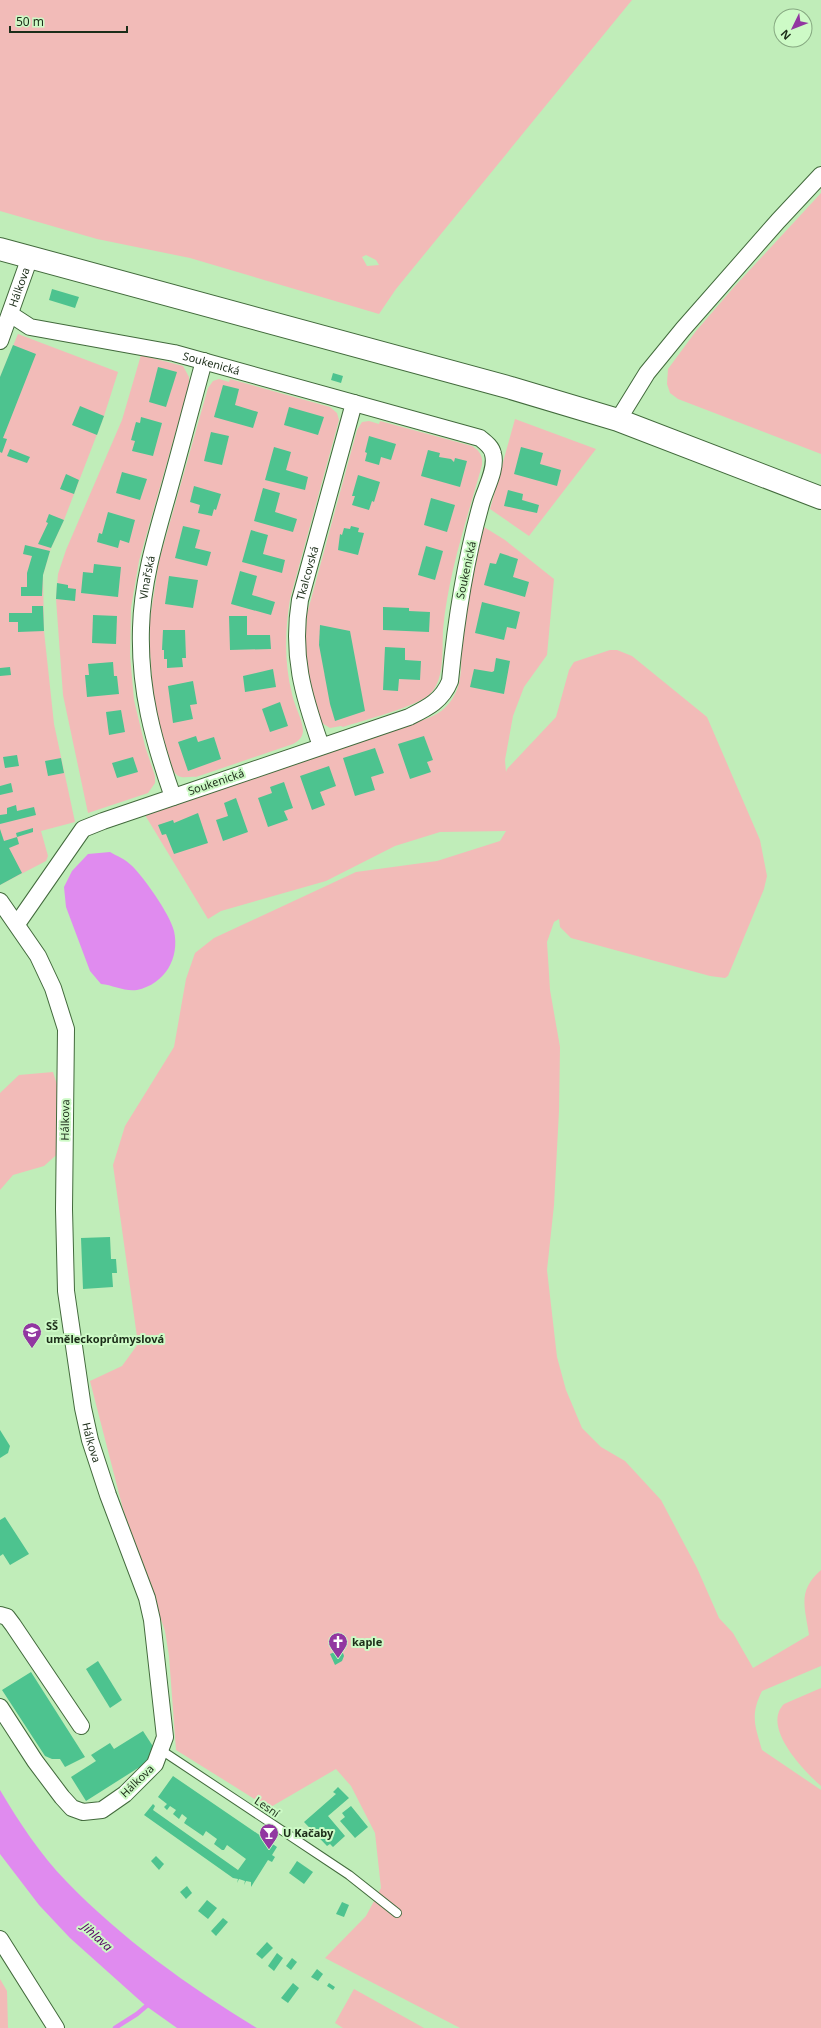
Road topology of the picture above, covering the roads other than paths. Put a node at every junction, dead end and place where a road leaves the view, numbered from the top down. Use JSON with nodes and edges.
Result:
{"nodes":[{"id":1,"x":821,"y":175,"type":"edge"},
{"id":2,"x":0,"y":249,"type":"edge"},
{"id":3,"x":30,"y":257,"type":"junction"},
{"id":4,"x":5,"y":312,"type":"edge"},
{"id":5,"x":0,"y":341,"type":"edge"},
{"id":6,"x":204,"y":361,"type":"junction"},
{"id":7,"x":354,"y":403,"type":"junction"},
{"id":8,"x":618,"y":420,"type":"junction"},
{"id":9,"x":821,"y":498,"type":"edge"},
{"id":10,"x":322,"y":746,"type":"junction"},
{"id":11,"x":173,"y":797,"type":"junction"},
{"id":12,"x":0,"y":901,"type":"edge"},
{"id":13,"x":17,"y":924,"type":"junction"},
{"id":14,"x":0,"y":1615,"type":"edge"},
{"id":15,"x":0,"y":1706,"type":"edge"},
{"id":16,"x":81,"y":1726,"type":"dead end"},
{"id":17,"x":162,"y":1750,"type":"junction"},
{"id":18,"x":397,"y":1913,"type":"dead end"},
{"id":19,"x":0,"y":1939,"type":"edge"},
{"id":20,"x":56,"y":2028,"type":"edge"}],
"edges":[{"from":1,"to":8,"type":"street"},
{"from":2,"to":3,"type":"main road"},
{"from":3,"to":4,"type":"street","name":"Hálkova"},
{"from":3,"to":8,"type":"main road"},
{"from":4,"to":5,"type":"street","name":"Hálkova"},
{"from":4,"to":6,"type":"street","name":"Soukenická"},
{"from":6,"to":7,"type":"street","name":"Soukenická"},
{"from":6,"to":11,"type":"street","name":"Vlnařská"},
{"from":7,"to":10,"type":"street","name":"Tkalcovská"},
{"from":7,"to":10,"type":"street","name":"Soukenická"},
{"from":8,"to":9,"type":"main road"},
{"from":10,"to":11,"type":"street","name":"Soukenická"},
{"from":11,"to":13,"type":"street","name":"Soukenická"},
{"from":12,"to":13,"type":"street","name":"Hálkova"},
{"from":13,"to":17,"type":"street","name":"Hálkova"},
{"from":14,"to":16,"type":"street"},
{"from":15,"to":17,"type":"street","name":"Hálkova"},
{"from":17,"to":18,"type":"lane","name":"Lesní"},
{"from":19,"to":20,"type":"street"}]}
